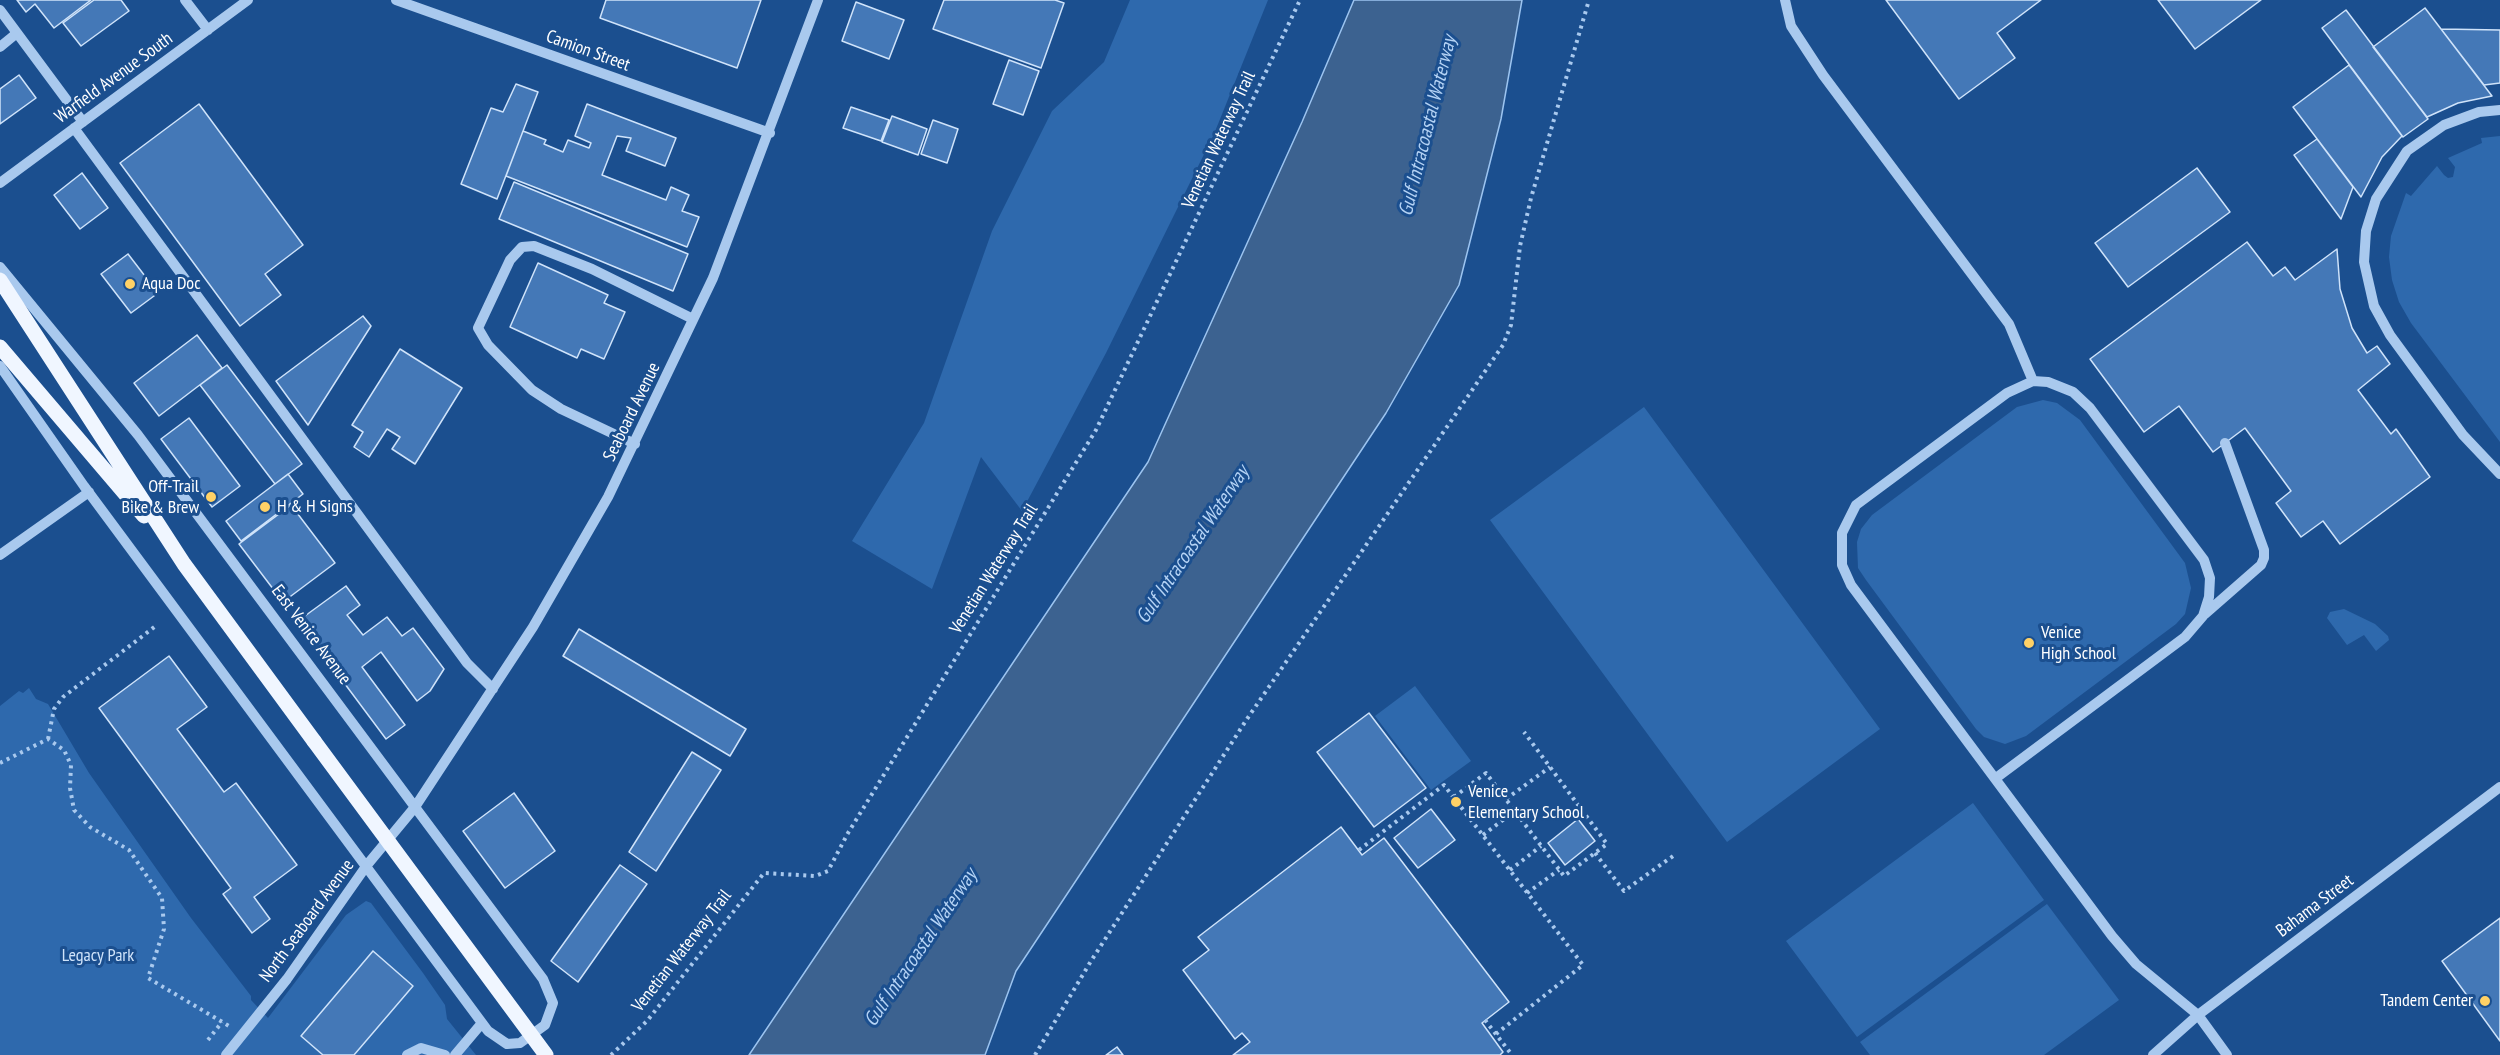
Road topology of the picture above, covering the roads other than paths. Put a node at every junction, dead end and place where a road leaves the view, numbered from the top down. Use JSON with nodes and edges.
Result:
{"nodes":[{"id":1,"x":185,"y":0,"type":"edge"},
{"id":2,"x":248,"y":0,"type":"edge"},
{"id":3,"x":396,"y":0,"type":"edge"},
{"id":4,"x":818,"y":0,"type":"edge"},
{"id":5,"x":1785,"y":0,"type":"edge"},
{"id":6,"x":0,"y":10,"type":"edge"},
{"id":7,"x":208,"y":30,"type":"junction"},
{"id":8,"x":17,"y":33,"type":"junction"},
{"id":9,"x":0,"y":47,"type":"edge"},
{"id":10,"x":2500,"y":110,"type":"edge"},
{"id":11,"x":79,"y":125,"type":"junction"},
{"id":12,"x":770,"y":133,"type":"junction"},
{"id":13,"x":0,"y":183,"type":"edge"},
{"id":14,"x":0,"y":267,"type":"edge"},
{"id":15,"x":0,"y":280,"type":"edge"},
{"id":16,"x":693,"y":319,"type":"junction"},
{"id":17,"x":0,"y":347,"type":"edge"},
{"id":18,"x":0,"y":366,"type":"edge"},
{"id":19,"x":2033,"y":381,"type":"junction"},
{"id":20,"x":2225,"y":443,"type":"dead end"},
{"id":21,"x":635,"y":444,"type":"junction"},
{"id":22,"x":2500,"y":474,"type":"edge"},
{"id":23,"x":89,"y":492,"type":"junction"},
{"id":24,"x":0,"y":555,"type":"edge"},
{"id":25,"x":184,"y":564,"type":"junction"},
{"id":26,"x":2203,"y":616,"type":"junction"},
{"id":27,"x":493,"y":688,"type":"junction"},
{"id":28,"x":1996,"y":777,"type":"junction"},
{"id":29,"x":2500,"y":787,"type":"edge"},
{"id":30,"x":415,"y":807,"type":"junction"},
{"id":31,"x":367,"y":866,"type":"junction"},
{"id":32,"x":2198,"y":1015,"type":"junction"},
{"id":33,"x":482,"y":1023,"type":"junction"},
{"id":34,"x":226,"y":1055,"type":"edge"},
{"id":35,"x":407,"y":1055,"type":"edge"},
{"id":36,"x":445,"y":1055,"type":"edge"},
{"id":37,"x":455,"y":1055,"type":"edge"},
{"id":38,"x":546,"y":1055,"type":"edge"},
{"id":39,"x":2153,"y":1055,"type":"edge"},
{"id":40,"x":2227,"y":1055,"type":"edge"}],
"edges":[{"from":1,"to":7,"type":"street"},
{"from":2,"to":7,"type":"street","name":"Warfield Avenue South"},
{"from":3,"to":12,"type":"street","name":"Camion Street"},
{"from":4,"to":12,"type":"street","name":"Seaboard Avenue"},
{"from":5,"to":19,"type":"street"},
{"from":6,"to":8,"type":"street"},
{"from":7,"to":11,"type":"street","name":"Warfield Avenue South"},
{"from":8,"to":9,"type":"street"},
{"from":8,"to":11,"type":"street"},
{"from":10,"to":22,"type":"street"},
{"from":11,"to":13,"type":"street","name":"Warfield Avenue South"},
{"from":11,"to":27,"type":"street"},
{"from":12,"to":16,"type":"street","name":"Seaboard Avenue"},
{"from":14,"to":30,"type":"street","name":"East Venice Avenue"},
{"from":15,"to":25,"type":"main road"},
{"from":16,"to":21,"type":"street","name":"Seaboard Avenue"},
{"from":16,"to":21,"type":"street"},
{"from":17,"to":25,"type":"main road"},
{"from":18,"to":23,"type":"street","name":"East Venice Avenue"},
{"from":19,"to":26,"type":"street"},
{"from":19,"to":28,"type":"street"},
{"from":20,"to":26,"type":"street"},
{"from":21,"to":27,"type":"street","name":"Seaboard Avenue"},
{"from":23,"to":24,"type":"street"},
{"from":23,"to":31,"type":"street","name":"East Venice Avenue"},
{"from":25,"to":38,"type":"main road","bridge":true},
{"from":26,"to":28,"type":"street"},
{"from":27,"to":30,"type":"street","name":"Seaboard Avenue"},
{"from":28,"to":32,"type":"street"},
{"from":29,"to":32,"type":"street","name":"Bahama Street"},
{"from":30,"to":31,"type":"street","name":"North Seaboard Avenue"},
{"from":30,"to":33,"type":"street","name":"East Venice Avenue"},
{"from":31,"to":33,"type":"street","name":"East Venice Avenue"},
{"from":31,"to":34,"type":"street","name":"North Seaboard Avenue"},
{"from":32,"to":39,"type":"street","name":"Bahama Street"},
{"from":32,"to":40,"type":"street"},
{"from":33,"to":37,"type":"street"},
{"from":35,"to":36,"type":"street"}]}
